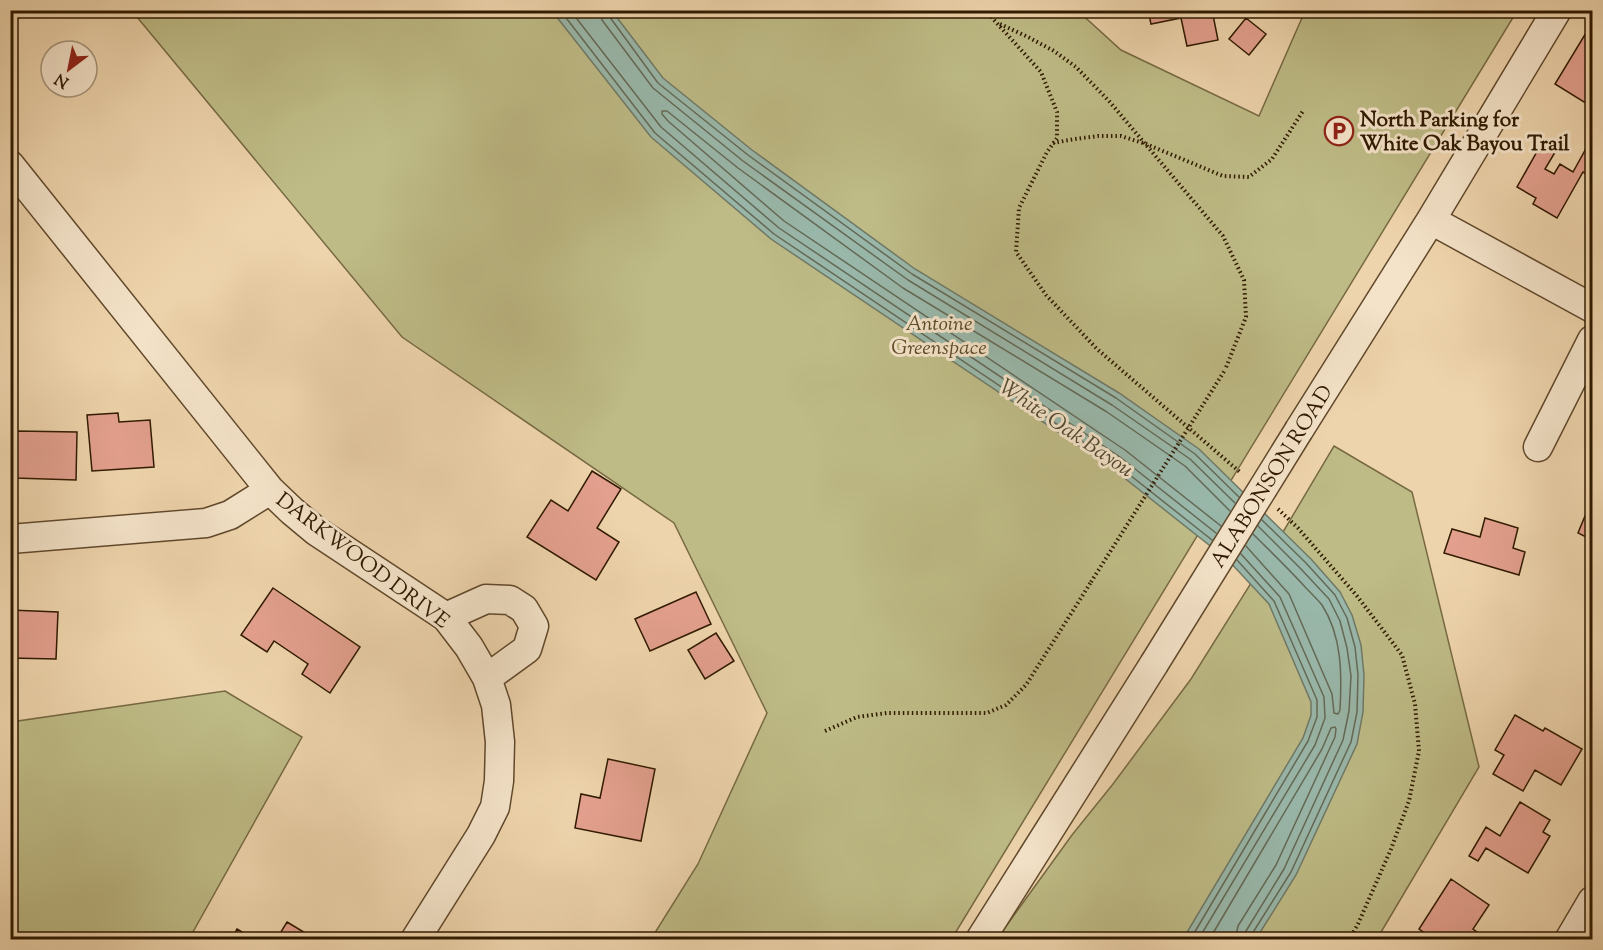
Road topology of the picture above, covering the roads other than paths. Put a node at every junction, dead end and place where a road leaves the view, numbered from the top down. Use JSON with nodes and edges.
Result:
{"nodes":[{"id":1,"x":1557,"y":10,"type":"edge"},
{"id":2,"x":10,"y":165,"type":"edge"},
{"id":3,"x":1431,"y":220,"type":"junction"},
{"id":4,"x":1593,"y":308,"type":"edge"},
{"id":5,"x":1593,"y":340,"type":"edge"},
{"id":6,"x":1538,"y":447,"type":"dead end"},
{"id":7,"x":270,"y":490,"type":"junction"},
{"id":8,"x":10,"y":539,"type":"edge"},
{"id":9,"x":446,"y":617,"type":"junction"},
{"id":10,"x":487,"y":678,"type":"junction"},
{"id":11,"x":1593,"y":902,"type":"edge"},
{"id":12,"x":415,"y":939,"type":"edge"},
{"id":13,"x":980,"y":939,"type":"edge"},
{"id":14,"x":1569,"y":939,"type":"edge"}],
"edges":[{"from":1,"to":3,"type":"street","name":"ALABONSON ROAD"},
{"from":2,"to":7,"type":"street","name":"DARKWOOD DRIVE"},
{"from":3,"to":4,"type":"street"},
{"from":3,"to":13,"type":"street","name":"ALABONSON ROAD","bridge":true},
{"from":5,"to":6,"type":"street"},
{"from":7,"to":8,"type":"street"},
{"from":7,"to":9,"type":"street","name":"DARKWOOD DRIVE"},
{"from":9,"to":10,"type":"street","name":"DARKWOOD DRIVE"},
{"from":9,"to":10,"type":"street"},
{"from":10,"to":12,"type":"street","name":"DARKWOOD DRIVE"},
{"from":11,"to":14,"type":"street"}]}
